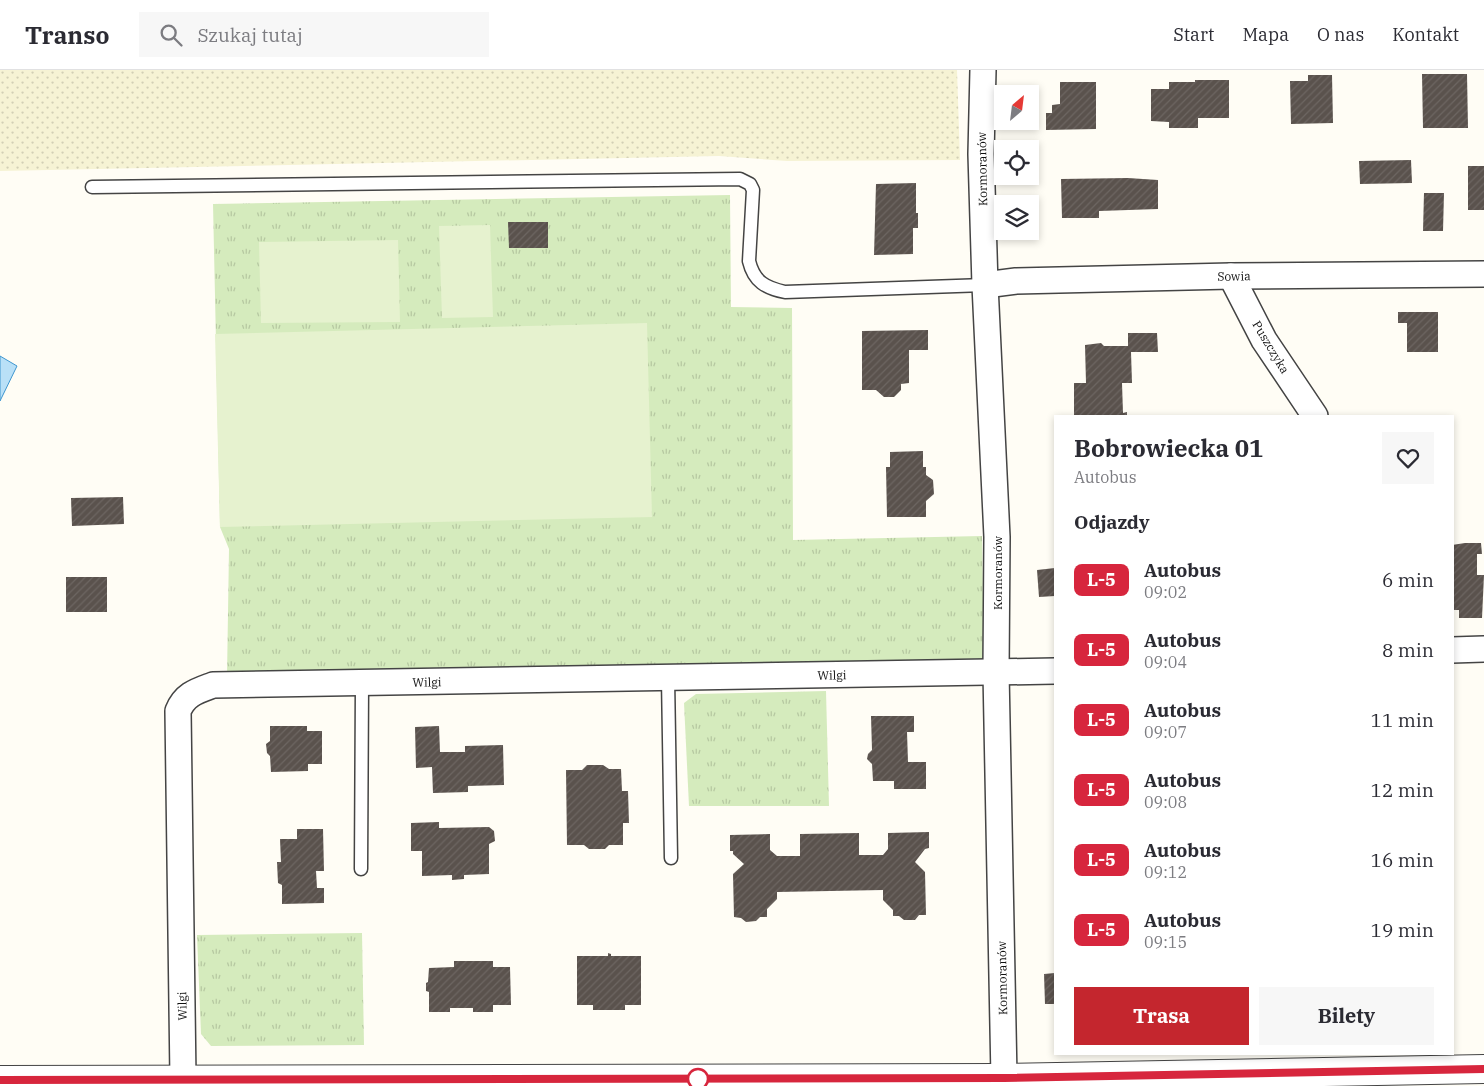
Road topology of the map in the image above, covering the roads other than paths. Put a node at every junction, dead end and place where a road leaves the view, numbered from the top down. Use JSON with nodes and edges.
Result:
{"nodes":[{"id":1,"x":982,"y":70,"type":"edge"},
{"id":2,"x":92,"y":187,"type":"dead end"},
{"id":3,"x":1484,"y":274,"type":"edge"},
{"id":4,"x":1231,"y":276,"type":"junction"},
{"id":5,"x":985,"y":285,"type":"junction"},
{"id":6,"x":1314,"y":415,"type":"edge"},
{"id":7,"x":1484,"y":649,"type":"edge"},
{"id":8,"x":1454,"y":650,"type":"edge"},
{"id":9,"x":1054,"y":670,"type":"edge"},
{"id":10,"x":996,"y":672,"type":"junction"},
{"id":11,"x":668,"y":678,"type":"junction"},
{"id":12,"x":362,"y":683,"type":"junction"},
{"id":13,"x":671,"y":858,"type":"dead end"},
{"id":14,"x":361,"y":869,"type":"dead end"},
{"id":15,"x":1484,"y":1069,"type":"edge"},
{"id":16,"x":1004,"y":1078,"type":"junction"},
{"id":17,"x":183,"y":1079,"type":"junction"},
{"id":18,"x":0,"y":1080,"type":"edge"},
{"id":19,"x":1055,"y":1081,"type":"edge"},
{"id":20,"x":228,"y":1082,"type":"edge"},
{"id":21,"x":547,"y":1083,"type":"edge"}],
"edges":[{"from":1,"to":5,"type":"street","name":"Kormoranów"},
{"from":2,"to":5,"type":"lane"},
{"from":3,"to":4,"type":"street","name":"Sowia"},
{"from":4,"to":5,"type":"street","name":"Sowia"},
{"from":4,"to":6,"type":"street","name":"Puszczyka"},
{"from":5,"to":10,"type":"street","name":"Kormoranów"},
{"from":7,"to":8,"type":"street"},
{"from":9,"to":10,"type":"street","name":"Wilgi"},
{"from":10,"to":11,"type":"street","name":"Wilgi"},
{"from":10,"to":16,"type":"street","name":"Kormoranów"},
{"from":11,"to":12,"type":"street","name":"Wilgi"},
{"from":11,"to":13,"type":"lane"},
{"from":12,"to":14,"type":"lane"},
{"from":12,"to":17,"type":"street","name":"Wilgi"},
{"from":15,"to":19,"type":"street"},
{"from":16,"to":19,"type":"street"},
{"from":16,"to":21,"type":"street"},
{"from":17,"to":18,"type":"street"},
{"from":17,"to":20,"type":"street"},
{"from":20,"to":21,"type":"street"}]}
